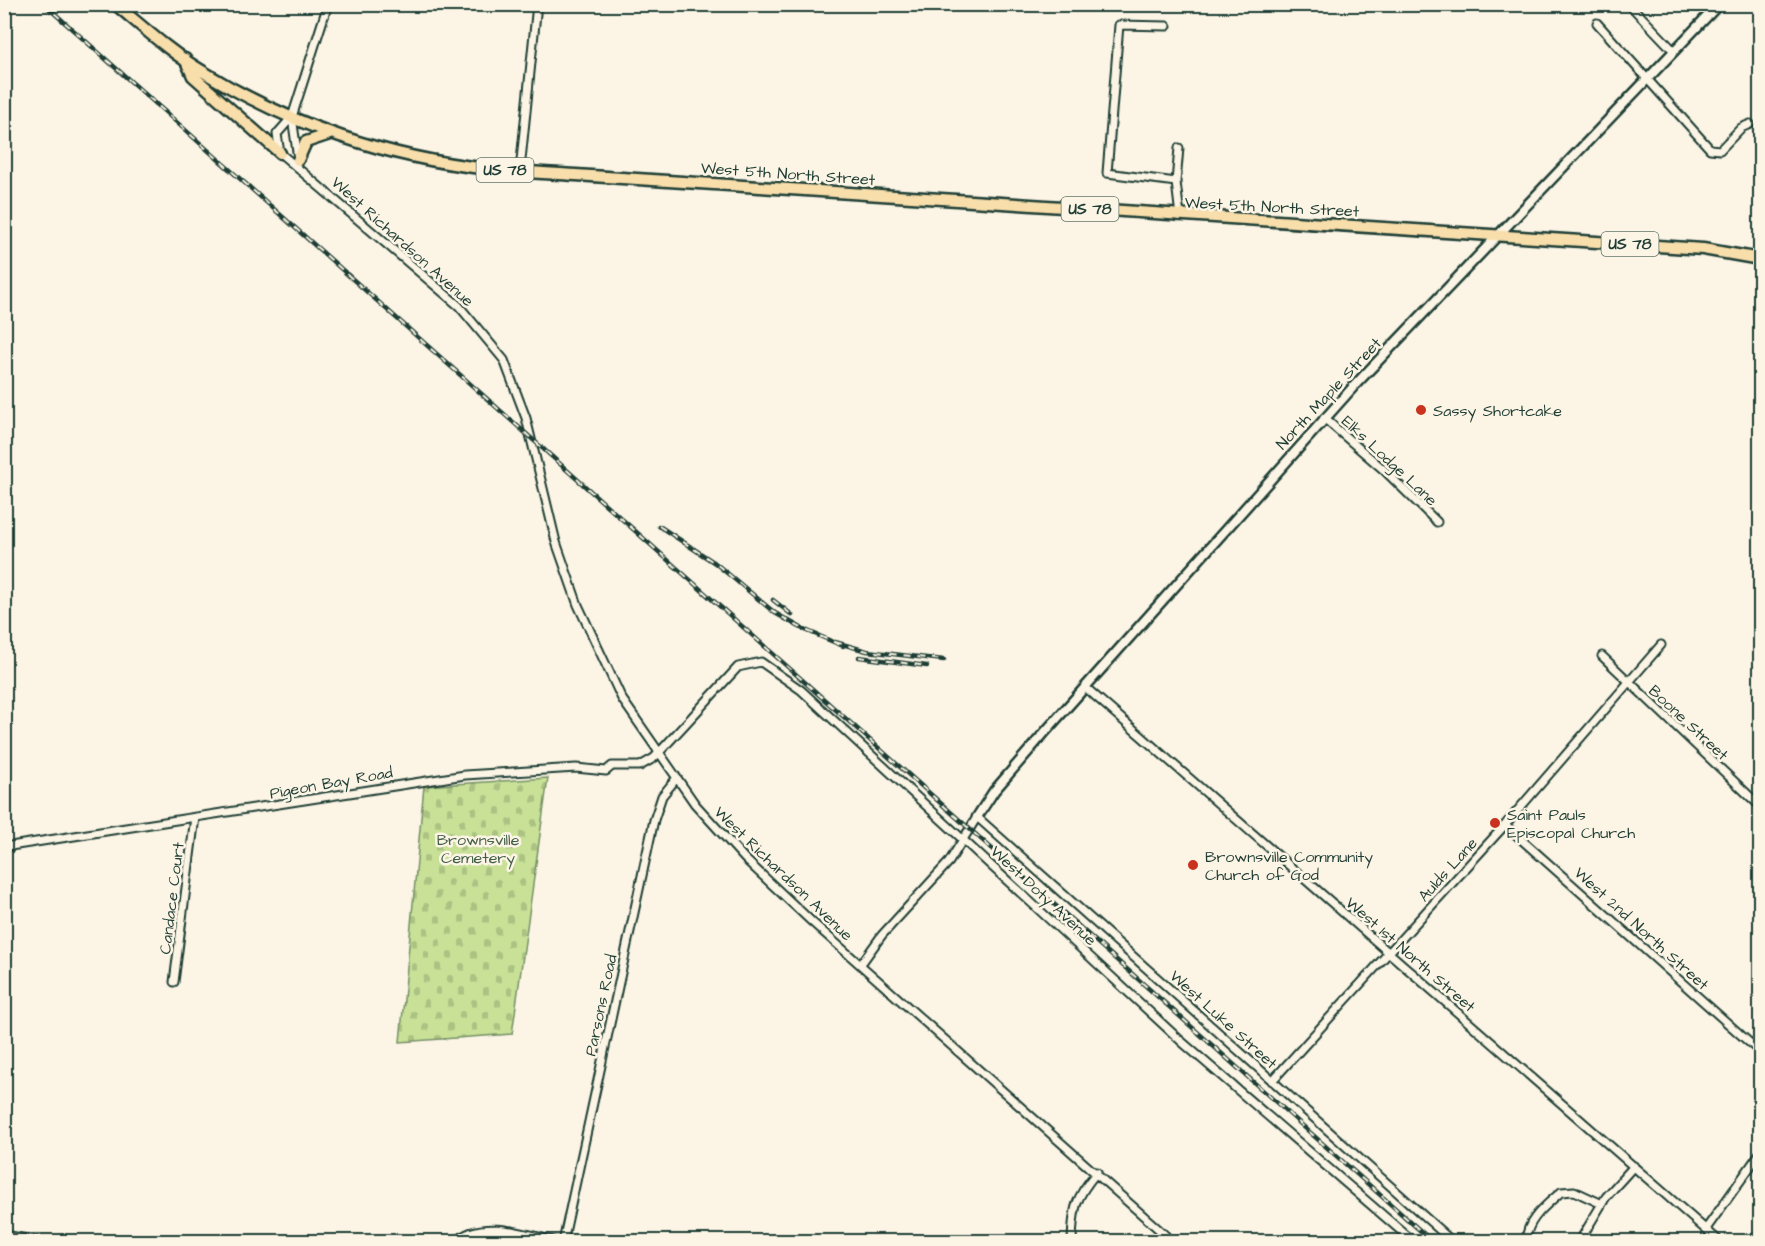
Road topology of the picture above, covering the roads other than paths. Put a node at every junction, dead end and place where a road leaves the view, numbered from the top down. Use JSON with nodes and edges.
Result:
{"nodes":[{"id":1,"x":115,"y":4,"type":"edge"},
{"id":2,"x":328,"y":4,"type":"edge"},
{"id":3,"x":537,"y":4,"type":"edge"},
{"id":4,"x":1629,"y":4,"type":"edge"},
{"id":5,"x":1719,"y":4,"type":"edge"},
{"id":6,"x":1597,"y":23,"type":"dead end"},
{"id":7,"x":1167,"y":26,"type":"dead end"},
{"id":8,"x":1674,"y":51,"type":"junction"},
{"id":9,"x":185,"y":59,"type":"junction"},
{"id":10,"x":1646,"y":81,"type":"junction"},
{"id":11,"x":292,"y":117,"type":"junction"},
{"id":12,"x":1750,"y":124,"type":"dead end"},
{"id":13,"x":330,"y":134,"type":"junction"},
{"id":14,"x":1179,"y":148,"type":"dead end"},
{"id":15,"x":280,"y":153,"type":"junction"},
{"id":16,"x":298,"y":160,"type":"junction"},
{"id":17,"x":520,"y":170,"type":"junction"},
{"id":18,"x":316,"y":182,"type":"junction"},
{"id":19,"x":1176,"y":182,"type":"junction"},
{"id":20,"x":1180,"y":216,"type":"junction"},
{"id":21,"x":1498,"y":235,"type":"junction"},
{"id":22,"x":1761,"y":259,"type":"edge"},
{"id":23,"x":1324,"y":418,"type":"junction"},
{"id":24,"x":1437,"y":522,"type":"dead end"},
{"id":25,"x":1661,"y":645,"type":"dead end"},
{"id":26,"x":1602,"y":656,"type":"dead end"},
{"id":27,"x":1629,"y":681,"type":"junction"},
{"id":28,"x":1085,"y":687,"type":"junction"},
{"id":29,"x":658,"y":754,"type":"junction"},
{"id":30,"x":676,"y":779,"type":"junction"},
{"id":31,"x":1761,"y":806,"type":"edge"},
{"id":32,"x":195,"y":817,"type":"junction"},
{"id":33,"x":977,"y":817,"type":"junction"},
{"id":34,"x":1505,"y":825,"type":"junction"},
{"id":35,"x":964,"y":839,"type":"junction"},
{"id":36,"x":4,"y":847,"type":"edge"},
{"id":37,"x":1389,"y":952,"type":"junction"},
{"id":38,"x":861,"y":964,"type":"junction"},
{"id":39,"x":174,"y":982,"type":"dead end"},
{"id":40,"x":1761,"y":1052,"type":"edge"},
{"id":41,"x":1272,"y":1081,"type":"junction"},
{"id":42,"x":1761,"y":1152,"type":"edge"},
{"id":43,"x":1634,"y":1166,"type":"junction"},
{"id":44,"x":1097,"y":1172,"type":"junction"},
{"id":45,"x":1602,"y":1204,"type":"junction"},
{"id":46,"x":1706,"y":1229,"type":"junction"},
{"id":47,"x":4,"y":1235,"type":"edge"},
{"id":48,"x":45,"y":1242,"type":"edge"},
{"id":49,"x":455,"y":1242,"type":"edge"},
{"id":50,"x":558,"y":1242,"type":"edge"},
{"id":51,"x":563,"y":1242,"type":"edge"},
{"id":52,"x":1072,"y":1242,"type":"edge"},
{"id":53,"x":1173,"y":1242,"type":"edge"},
{"id":54,"x":1414,"y":1242,"type":"edge"},
{"id":55,"x":1453,"y":1242,"type":"edge"},
{"id":56,"x":1527,"y":1242,"type":"edge"},
{"id":57,"x":1579,"y":1242,"type":"edge"},
{"id":58,"x":1720,"y":1242,"type":"edge"}],
"edges":[{"from":1,"to":9,"type":"main road","name":"West 5th North Street","number":"US 78"},
{"from":2,"to":11,"type":"street"},
{"from":3,"to":17,"type":"street"},
{"from":4,"to":8,"type":"street"},
{"from":5,"to":8,"type":"street","name":"North Maple Street"},
{"from":6,"to":10,"type":"street"},
{"from":7,"to":19,"type":"street"},
{"from":8,"to":10,"type":"street","name":"North Maple Street"},
{"from":9,"to":11,"type":"main road","name":"West 5th North Street","number":"US 78"},
{"from":9,"to":15,"type":"main road"},
{"from":10,"to":12,"type":"street"},
{"from":10,"to":21,"type":"street","name":"North Maple Street"},
{"from":11,"to":13,"type":"main road","name":"West 5th North Street","number":"US 78"},
{"from":11,"to":15,"type":"street"},
{"from":11,"to":16,"type":"street"},
{"from":13,"to":16,"type":"main road"},
{"from":13,"to":17,"type":"main road","name":"West 5th North Street","number":"US 78"},
{"from":14,"to":19,"type":"street"},
{"from":15,"to":18,"type":"street","name":"West Richardson Avenue"},
{"from":16,"to":18,"type":"street","name":"West Richardson Avenue"},
{"from":17,"to":20,"type":"main road","name":"West 5th North Street","number":"US 78"},
{"from":18,"to":29,"type":"street","name":"West Richardson Avenue"},
{"from":19,"to":20,"type":"street"},
{"from":20,"to":21,"type":"main road","name":"West 5th North Street","number":"US 78"},
{"from":21,"to":22,"type":"main road","number":"US 78"},
{"from":21,"to":23,"type":"street","name":"North Maple Street"},
{"from":23,"to":24,"type":"street","name":"Elks Lodge Lane"},
{"from":23,"to":28,"type":"street","name":"North Maple Street"},
{"from":25,"to":27,"type":"street","name":"Aulds Lane"},
{"from":26,"to":27,"type":"street","name":"Boone Street"},
{"from":27,"to":31,"type":"street","name":"Boone Street"},
{"from":27,"to":34,"type":"street","name":"Aulds Lane"},
{"from":28,"to":33,"type":"street","name":"North Maple Street"},
{"from":28,"to":37,"type":"street","name":"West 1st North Street"},
{"from":29,"to":30,"type":"street","name":"West Richardson Avenue"},
{"from":29,"to":32,"type":"street","name":"Pigeon Bay Road"},
{"from":29,"to":35,"type":"street","name":"West Doty Avenue"},
{"from":30,"to":38,"type":"street","name":"West Richardson Avenue"},
{"from":30,"to":51,"type":"street","name":"Parsons Road"},
{"from":32,"to":36,"type":"street","name":"Pigeon Bay Road"},
{"from":32,"to":39,"type":"street","name":"Candace Court"},
{"from":33,"to":35,"type":"street"},
{"from":33,"to":41,"type":"street","name":"West Luke Street"},
{"from":34,"to":37,"type":"street","name":"Aulds Lane"},
{"from":34,"to":40,"type":"street","name":"West 2nd North Street"},
{"from":35,"to":38,"type":"street"},
{"from":35,"to":54,"type":"street","name":"West Doty Avenue"},
{"from":37,"to":41,"type":"street","name":"Aulds Lane"},
{"from":37,"to":43,"type":"street","name":"West 1st North Street"},
{"from":38,"to":44,"type":"street","name":"West Richardson Avenue"},
{"from":41,"to":55,"type":"street","name":"West Luke Street"},
{"from":42,"to":46,"type":"street"},
{"from":43,"to":45,"type":"street"},
{"from":43,"to":46,"type":"street","name":"West 1st North Street"},
{"from":44,"to":52,"type":"street"},
{"from":44,"to":53,"type":"street","name":"West Richardson Avenue"},
{"from":45,"to":56,"type":"street"},
{"from":45,"to":57,"type":"street"},
{"from":46,"to":58,"type":"street","name":"West 1st North Street"},
{"from":47,"to":48,"type":"street"},
{"from":49,"to":50,"type":"street"}]}
